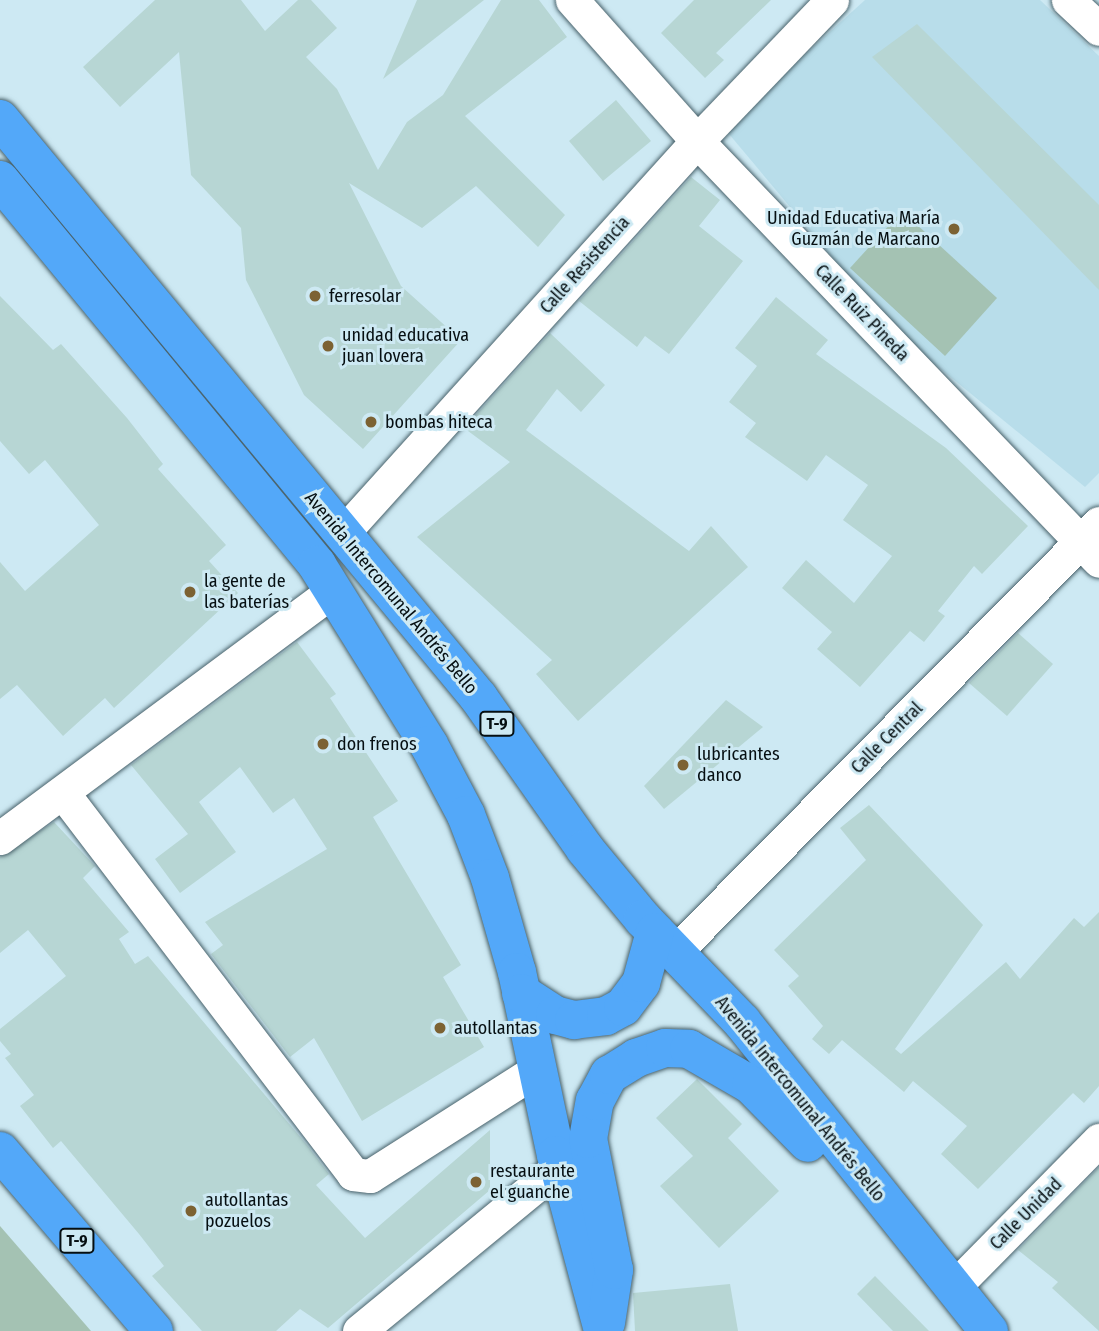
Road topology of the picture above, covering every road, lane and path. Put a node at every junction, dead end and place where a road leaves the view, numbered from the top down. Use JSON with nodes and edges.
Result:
{"nodes":[{"id":1,"x":572,"y":0,"type":"edge"},
{"id":2,"x":832,"y":0,"type":"edge"},
{"id":3,"x":1068,"y":0,"type":"edge"},
{"id":4,"x":1099,"y":30,"type":"edge"},
{"id":5,"x":0,"y":119,"type":"edge"},
{"id":6,"x":697,"y":141,"type":"junction"},
{"id":7,"x":0,"y":180,"type":"edge"},
{"id":8,"x":342,"y":534,"type":"junction"},
{"id":9,"x":1093,"y":542,"type":"edge"},
{"id":10,"x":333,"y":591,"type":"junction"},
{"id":11,"x":63,"y":793,"type":"junction"},
{"id":12,"x":1,"y":835,"type":"edge"},
{"id":13,"x":665,"y":942,"type":"junction"},
{"id":14,"x":521,"y":993,"type":"junction"},
{"id":15,"x":538,"y":1069,"type":"junction"},
{"id":16,"x":1099,"y":1140,"type":"edge"},
{"id":17,"x":0,"y":1151,"type":"edge"},
{"id":18,"x":559,"y":1167,"type":"junction"},
{"id":19,"x":0,"y":1191,"type":"edge"},
{"id":20,"x":953,"y":1288,"type":"junction"},
{"id":21,"x":121,"y":1331,"type":"edge"},
{"id":22,"x":154,"y":1331,"type":"edge"},
{"id":23,"x":359,"y":1331,"type":"edge"},
{"id":24,"x":603,"y":1331,"type":"edge"},
{"id":25,"x":989,"y":1331,"type":"edge"}],
"edges":[{"from":1,"to":6,"type":"street","name":"Calle Ruiz Pineda"},
{"from":2,"to":6,"type":"street","name":"Calle Resistencia"},
{"from":3,"to":4,"type":"street"},
{"from":5,"to":8,"type":"highway","name":"Avenida Intercomunal Andrés Bello","number":"T-9"},
{"from":6,"to":8,"type":"street","name":"Calle Resistencia"},
{"from":6,"to":9,"type":"street","name":"Calle Ruiz Pineda"},
{"from":7,"to":10,"type":"highway","number":"T-9"},
{"from":8,"to":13,"type":"highway","name":"Avenida Intercomunal Andrés Bello","number":"T-9"},
{"from":9,"to":13,"type":"street","name":"Calle Central"},
{"from":10,"to":11,"type":"street"},
{"from":10,"to":14,"type":"highway","number":"T-9"},
{"from":11,"to":12,"type":"street"},
{"from":11,"to":15,"type":"street"},
{"from":13,"to":14,"type":"highway"},
{"from":13,"to":20,"type":"highway","name":"Avenida Intercomunal Andrés Bello","number":"T-9"},
{"from":14,"to":15,"type":"highway","number":"T-9"},
{"from":15,"to":18,"type":"highway","number":"T-9"},
{"from":16,"to":20,"type":"street","name":"Calle Unidad"},
{"from":17,"to":22,"type":"highway","number":"T-9"},
{"from":18,"to":23,"type":"street"},
{"from":18,"to":24,"type":"highway","number":"T-9"},
{"from":19,"to":21,"type":"highway","number":"T-9"},
{"from":20,"to":24,"type":"highway","number":"T-9"},
{"from":20,"to":25,"type":"highway","name":"Avenida Intercomunal Andrés Bello","number":"T-9"}]}
